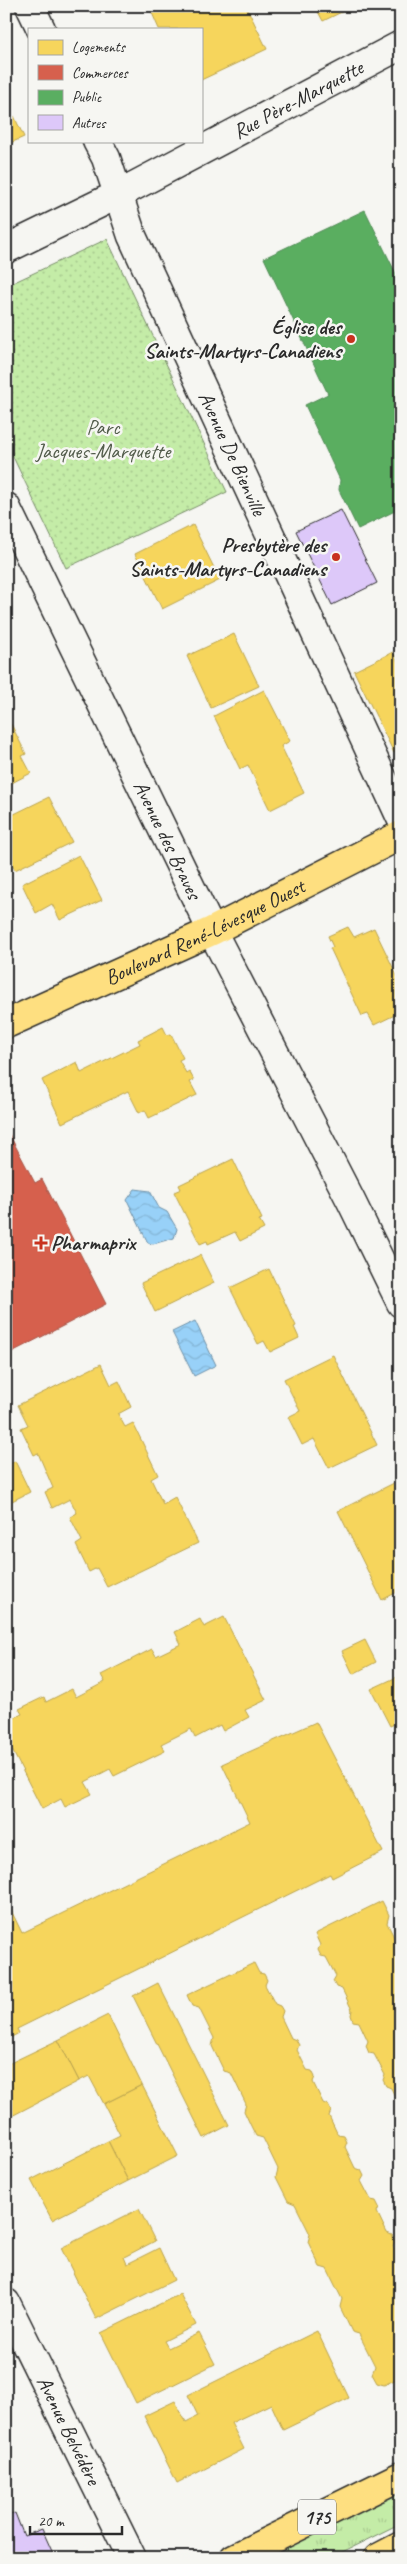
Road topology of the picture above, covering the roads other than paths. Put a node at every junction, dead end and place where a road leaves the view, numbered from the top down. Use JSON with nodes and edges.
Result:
{"nodes":[{"id":1,"x":30,"y":6,"type":"edge"},
{"id":2,"x":41,"y":28,"type":"edge"},
{"id":3,"x":401,"y":45,"type":"edge"},
{"id":4,"x":98,"y":142,"type":"edge"},
{"id":5,"x":116,"y":195,"type":"junction"},
{"id":6,"x":6,"y":249,"type":"edge"},
{"id":7,"x":6,"y":507,"type":"edge"},
{"id":8,"x":401,"y":818,"type":"edge"},
{"id":9,"x":401,"y":835,"type":"edge"},
{"id":10,"x":212,"y":931,"type":"junction"},
{"id":11,"x":6,"y":1024,"type":"edge"},
{"id":12,"x":401,"y":1303,"type":"edge"},
{"id":13,"x":6,"y":2303,"type":"edge"},
{"id":14,"x":401,"y":2476,"type":"edge"},
{"id":15,"x":401,"y":2546,"type":"edge"},
{"id":16,"x":132,"y":2558,"type":"edge"},
{"id":17,"x":234,"y":2558,"type":"edge"},
{"id":18,"x":378,"y":2558,"type":"edge"}],
"edges":[{"from":1,"to":2,"type":"street"},
{"from":3,"to":5,"type":"street","name":"Rue Père-Marquette"},
{"from":4,"to":5,"type":"street","name":"Avenue De Bienville"},
{"from":5,"to":6,"type":"street","name":"Rue Père-Marquette"},
{"from":5,"to":8,"type":"street","name":"Avenue De Bienville"},
{"from":7,"to":10,"type":"street","name":"Avenue des Braves"},
{"from":9,"to":10,"type":"main road","name":"Boulevard René-Lévesque Ouest"},
{"from":10,"to":11,"type":"main road","name":"Boulevard René-Lévesque Ouest"},
{"from":10,"to":12,"type":"street","name":"Avenue des Braves"},
{"from":13,"to":16,"type":"street","name":"Avenue Belvédère"},
{"from":14,"to":17,"type":"main road","number":"175"},
{"from":15,"to":18,"type":"main road"}]}
